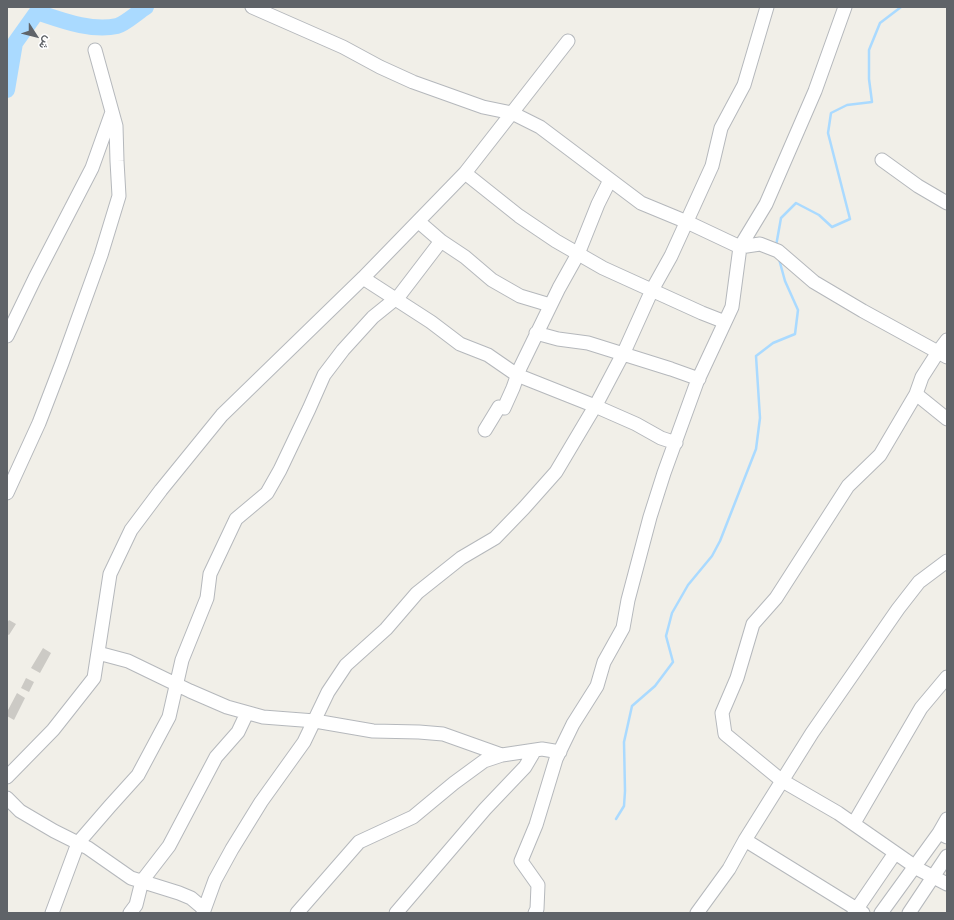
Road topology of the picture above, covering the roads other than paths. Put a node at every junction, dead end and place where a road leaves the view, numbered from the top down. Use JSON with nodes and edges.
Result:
{"nodes":[{"id":1,"x":252,"y":7,"type":"edge"},
{"id":2,"x":767,"y":7,"type":"edge"},
{"id":3,"x":845,"y":7,"type":"edge"},
{"id":4,"x":568,"y":41,"type":"dead end"},
{"id":5,"x":95,"y":50,"type":"dead end"},
{"id":6,"x":112,"y":112,"type":"junction"},
{"id":7,"x":512,"y":113,"type":"junction"},
{"id":8,"x":882,"y":160,"type":"dead end"},
{"id":9,"x":466,"y":173,"type":"junction"},
{"id":10,"x":610,"y":180,"type":"junction"},
{"id":11,"x":947,"y":203,"type":"edge"},
{"id":12,"x":418,"y":222,"type":"junction"},
{"id":13,"x":687,"y":222,"type":"junction"},
{"id":14,"x":442,"y":241,"type":"junction"},
{"id":15,"x":740,"y":247,"type":"junction"},
{"id":16,"x":578,"y":254,"type":"junction"},
{"id":17,"x":363,"y":278,"type":"junction"},
{"id":18,"x":652,"y":290,"type":"junction"},
{"id":19,"x":396,"y":299,"type":"junction"},
{"id":20,"x":550,"y":305,"type":"junction"},
{"id":21,"x":725,"y":322,"type":"junction"},
{"id":22,"x":536,"y":333,"type":"junction"},
{"id":23,"x":7,"y":336,"type":"edge"},
{"id":24,"x":947,"y":340,"type":"edge"},
{"id":25,"x":622,"y":354,"type":"junction"},
{"id":26,"x":942,"y":354,"type":"edge"},
{"id":27,"x":518,"y":375,"type":"junction"},
{"id":28,"x":699,"y":379,"type":"junction"},
{"id":29,"x":916,"y":394,"type":"junction"},
{"id":30,"x":595,"y":406,"type":"junction"},
{"id":31,"x":947,"y":419,"type":"edge"},
{"id":32,"x":484,"y":430,"type":"dead end"},
{"id":33,"x":676,"y":443,"type":"junction"},
{"id":34,"x":7,"y":493,"type":"edge"},
{"id":35,"x":947,"y":561,"type":"edge"},
{"id":36,"x":98,"y":653,"type":"junction"},
{"id":37,"x":947,"y":677,"type":"edge"},
{"id":38,"x":176,"y":684,"type":"junction"},
{"id":39,"x":247,"y":713,"type":"junction"},
{"id":40,"x":315,"y":721,"type":"junction"},
{"id":41,"x":535,"y":750,"type":"junction"},
{"id":42,"x":560,"y":752,"type":"junction"},
{"id":43,"x":502,"y":755,"type":"junction"},
{"id":44,"x":7,"y":777,"type":"edge"},
{"id":45,"x":781,"y":780,"type":"junction"},
{"id":46,"x":7,"y":798,"type":"edge"},
{"id":47,"x":947,"y":819,"type":"edge"},
{"id":48,"x":854,"y":823,"type":"junction"},
{"id":49,"x":943,"y":835,"type":"edge"},
{"id":50,"x":745,"y":840,"type":"junction"},
{"id":51,"x":78,"y":843,"type":"junction"},
{"id":52,"x":895,"y":853,"type":"junction"},
{"id":53,"x":947,"y":856,"type":"edge"},
{"id":54,"x":914,"y":866,"type":"junction"},
{"id":55,"x":934,"y":876,"type":"junction"},
{"id":56,"x":142,"y":881,"type":"junction"},
{"id":57,"x":947,"y":884,"type":"edge"},
{"id":58,"x":203,"y":911,"type":"edge"},
{"id":59,"x":699,"y":912,"type":"edge"},
{"id":60,"x":858,"y":912,"type":"edge"},
{"id":61,"x":52,"y":913,"type":"edge"},
{"id":62,"x":130,"y":913,"type":"edge"},
{"id":63,"x":297,"y":913,"type":"edge"},
{"id":64,"x":396,"y":913,"type":"edge"},
{"id":65,"x":535,"y":913,"type":"edge"},
{"id":66,"x":881,"y":913,"type":"edge"},
{"id":67,"x":909,"y":913,"type":"edge"}],
"edges":[{"from":1,"to":7,"type":"street"},
{"from":2,"to":13,"type":"street"},
{"from":3,"to":15,"type":"street"},
{"from":4,"to":7,"type":"street"},
{"from":5,"to":6,"type":"street"},
{"from":6,"to":23,"type":"street"},
{"from":6,"to":34,"type":"street"},
{"from":7,"to":9,"type":"street"},
{"from":7,"to":10,"type":"street"},
{"from":8,"to":11,"type":"street"},
{"from":9,"to":12,"type":"street"},
{"from":9,"to":16,"type":"street"},
{"from":10,"to":13,"type":"street"},
{"from":10,"to":16,"type":"street"},
{"from":12,"to":14,"type":"street"},
{"from":12,"to":17,"type":"street"},
{"from":13,"to":15,"type":"street"},
{"from":13,"to":18,"type":"street"},
{"from":14,"to":19,"type":"street"},
{"from":14,"to":20,"type":"street"},
{"from":15,"to":21,"type":"street"},
{"from":15,"to":26,"type":"street"},
{"from":16,"to":18,"type":"street"},
{"from":16,"to":20,"type":"street"},
{"from":17,"to":19,"type":"street"},
{"from":17,"to":36,"type":"street"},
{"from":18,"to":21,"type":"street"},
{"from":18,"to":25,"type":"street"},
{"from":19,"to":27,"type":"street"},
{"from":19,"to":38,"type":"street"},
{"from":20,"to":22,"type":"street"},
{"from":21,"to":28,"type":"street"},
{"from":22,"to":25,"type":"street"},
{"from":22,"to":27,"type":"street"},
{"from":24,"to":26,"type":"street"},
{"from":25,"to":28,"type":"street"},
{"from":25,"to":30,"type":"street"},
{"from":26,"to":29,"type":"street"},
{"from":27,"to":30,"type":"street"},
{"from":27,"to":32,"type":"street"},
{"from":28,"to":33,"type":"street"},
{"from":29,"to":31,"type":"street"},
{"from":29,"to":45,"type":"street"},
{"from":30,"to":33,"type":"street"},
{"from":30,"to":40,"type":"street"},
{"from":33,"to":42,"type":"street"},
{"from":35,"to":45,"type":"street"},
{"from":36,"to":38,"type":"street"},
{"from":36,"to":44,"type":"street"},
{"from":37,"to":48,"type":"street"},
{"from":38,"to":39,"type":"street"},
{"from":38,"to":51,"type":"street"},
{"from":39,"to":40,"type":"street"},
{"from":39,"to":56,"type":"street"},
{"from":40,"to":43,"type":"street"},
{"from":40,"to":58,"type":"street"},
{"from":41,"to":42,"type":"street"},
{"from":41,"to":43,"type":"street"},
{"from":41,"to":64,"type":"street"},
{"from":42,"to":65,"type":"street"},
{"from":43,"to":63,"type":"street"},
{"from":45,"to":48,"type":"street"},
{"from":45,"to":50,"type":"street"},
{"from":46,"to":51,"type":"street"},
{"from":47,"to":49,"type":"street"},
{"from":48,"to":52,"type":"street"},
{"from":49,"to":54,"type":"street"},
{"from":50,"to":59,"type":"street"},
{"from":50,"to":60,"type":"street"},
{"from":51,"to":56,"type":"street"},
{"from":51,"to":61,"type":"street"},
{"from":52,"to":54,"type":"street"},
{"from":52,"to":60,"type":"street"},
{"from":53,"to":55,"type":"street"},
{"from":54,"to":55,"type":"street"},
{"from":54,"to":66,"type":"street"},
{"from":55,"to":57,"type":"street"},
{"from":55,"to":67,"type":"street"},
{"from":56,"to":58,"type":"street"},
{"from":56,"to":62,"type":"street"}]}
